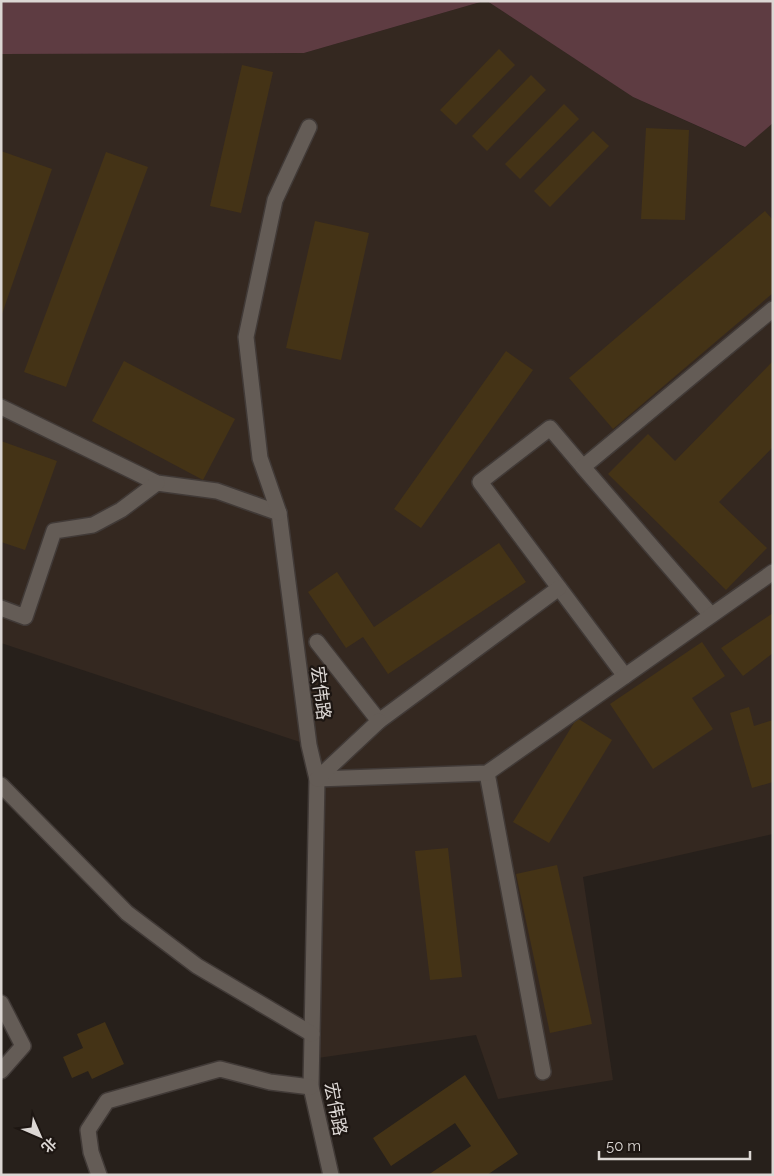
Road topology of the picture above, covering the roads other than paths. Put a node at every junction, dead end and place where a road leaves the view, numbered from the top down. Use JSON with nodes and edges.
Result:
{"nodes":[{"id":1,"x":309,"y":127,"type":"dead end"},
{"id":2,"x":773,"y":309,"type":"edge"},
{"id":3,"x":1,"y":407,"type":"edge"},
{"id":4,"x":583,"y":467,"type":"junction"},
{"id":5,"x":157,"y":483,"type":"junction"},
{"id":6,"x":279,"y":514,"type":"junction"},
{"id":7,"x":773,"y":572,"type":"edge"},
{"id":8,"x":559,"y":588,"type":"junction"},
{"id":9,"x":1,"y":608,"type":"edge"},
{"id":10,"x":711,"y":615,"type":"junction"},
{"id":11,"x":318,"y":642,"type":"dead end"},
{"id":12,"x":624,"y":676,"type":"junction"},
{"id":13,"x":379,"y":721,"type":"junction"},
{"id":14,"x":486,"y":773,"type":"junction"},
{"id":15,"x":317,"y":779,"type":"junction"},
{"id":16,"x":1,"y":785,"type":"edge"},
{"id":17,"x":1,"y":1003,"type":"edge"},
{"id":18,"x":312,"y":1034,"type":"junction"},
{"id":19,"x":1,"y":1070,"type":"edge"},
{"id":20,"x":543,"y":1072,"type":"dead end"},
{"id":21,"x":311,"y":1087,"type":"junction"},
{"id":22,"x":99,"y":1175,"type":"edge"},
{"id":23,"x":331,"y":1175,"type":"edge"}],
"edges":[{"from":1,"to":6,"type":"street","name":"宏伟路"},
{"from":2,"to":4,"type":"street"},
{"from":3,"to":5,"type":"street"},
{"from":4,"to":8,"type":"street"},
{"from":4,"to":10,"type":"street"},
{"from":5,"to":6,"type":"street"},
{"from":5,"to":9,"type":"street"},
{"from":6,"to":15,"type":"street","name":"宏伟路"},
{"from":7,"to":10,"type":"street"},
{"from":8,"to":12,"type":"street"},
{"from":8,"to":13,"type":"street"},
{"from":10,"to":12,"type":"street"},
{"from":11,"to":13,"type":"street"},
{"from":12,"to":14,"type":"street"},
{"from":13,"to":15,"type":"street"},
{"from":14,"to":15,"type":"street"},
{"from":14,"to":20,"type":"street"},
{"from":15,"to":18,"type":"street","name":"宏伟路"},
{"from":16,"to":18,"type":"street"},
{"from":17,"to":19,"type":"street"},
{"from":18,"to":21,"type":"street","name":"宏伟路"},
{"from":21,"to":22,"type":"street"},
{"from":21,"to":23,"type":"street","name":"宏伟路"}]}
